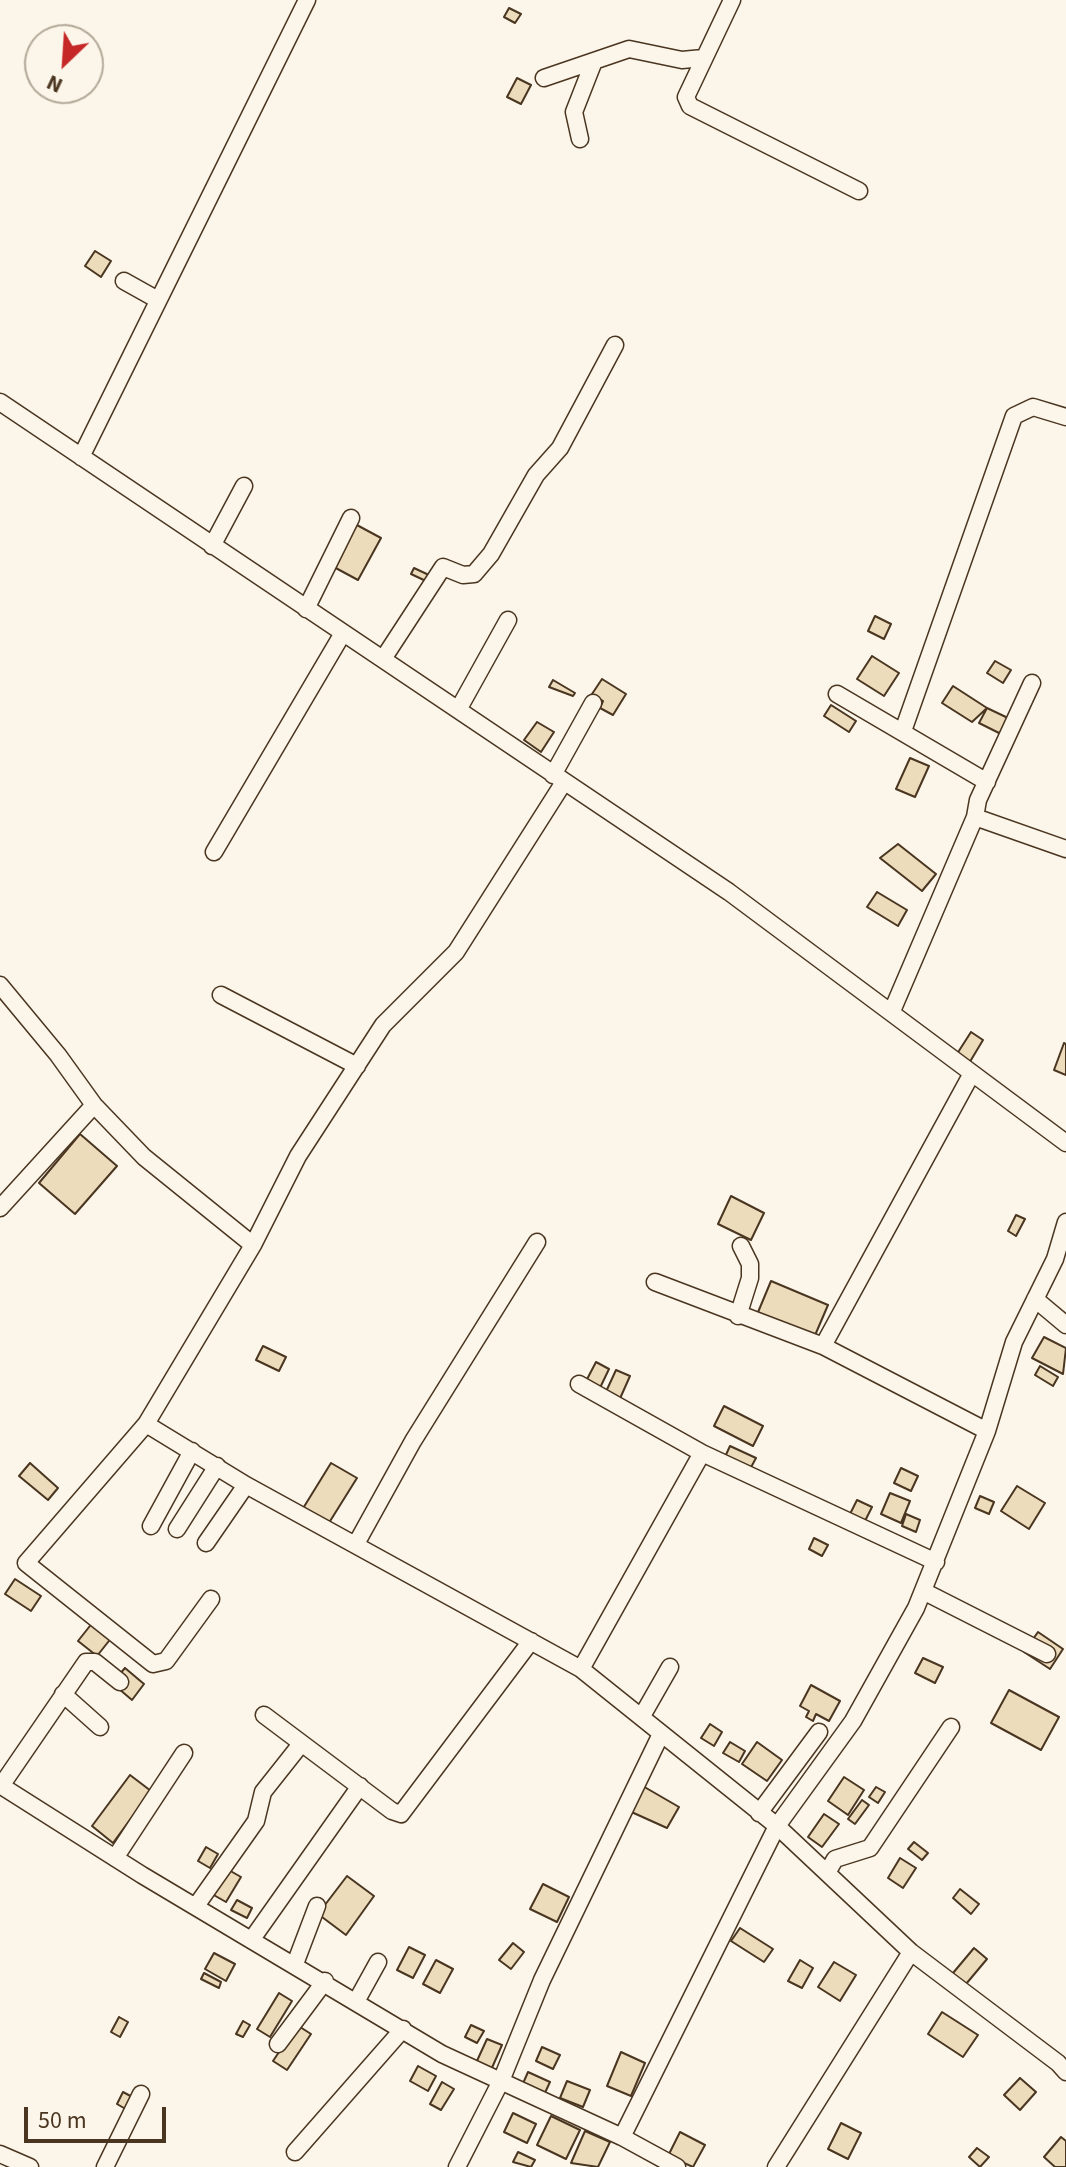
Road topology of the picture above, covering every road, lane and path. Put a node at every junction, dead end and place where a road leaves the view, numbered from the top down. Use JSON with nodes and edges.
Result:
{"nodes":[{"id":1,"x":307,"y":0,"type":"edge"},
{"id":2,"x":732,"y":0,"type":"edge"},
{"id":3,"x":703,"y":58,"type":"junction"},
{"id":4,"x":594,"y":61,"type":"junction"},
{"id":5,"x":544,"y":78,"type":"dead end"},
{"id":6,"x":580,"y":139,"type":"dead end"},
{"id":7,"x":859,"y":191,"type":"dead end"},
{"id":8,"x":124,"y":281,"type":"dead end"},
{"id":9,"x":158,"y":300,"type":"junction"},
{"id":10,"x":615,"y":345,"type":"dead end"},
{"id":11,"x":0,"y":402,"type":"edge"},
{"id":12,"x":1066,"y":417,"type":"edge"},
{"id":13,"x":81,"y":457,"type":"junction"},
{"id":14,"x":244,"y":486,"type":"dead end"},
{"id":15,"x":351,"y":518,"type":"dead end"},
{"id":16,"x":212,"y":546,"type":"junction"},
{"id":17,"x":306,"y":609,"type":"junction"},
{"id":18,"x":508,"y":620,"type":"dead end"},
{"id":19,"x":343,"y":633,"type":"junction"},
{"id":20,"x":383,"y":659,"type":"junction"},
{"id":21,"x":1032,"y":683,"type":"dead end"},
{"id":22,"x":837,"y":694,"type":"dead end"},
{"id":23,"x":593,"y":703,"type":"dead end"},
{"id":24,"x":458,"y":710,"type":"junction"},
{"id":25,"x":903,"y":731,"type":"junction"},
{"id":26,"x":559,"y":778,"type":"junction"},
{"id":27,"x":987,"y":782,"type":"junction"},
{"id":28,"x":975,"y":817,"type":"junction"},
{"id":29,"x":1066,"y":849,"type":"edge"},
{"id":30,"x":214,"y":852,"type":"dead end"},
{"id":31,"x":0,"y":985,"type":"edge"},
{"id":32,"x":221,"y":995,"type":"dead end"},
{"id":33,"x":892,"y":1011,"type":"junction"},
{"id":34,"x":357,"y":1066,"type":"junction"},
{"id":35,"x":971,"y":1075,"type":"junction"},
{"id":36,"x":94,"y":1105,"type":"junction"},
{"id":37,"x":1066,"y":1143,"type":"edge"},
{"id":38,"x":0,"y":1208,"type":"edge"},
{"id":39,"x":1066,"y":1222,"type":"edge"},
{"id":40,"x":537,"y":1242,"type":"dead end"},
{"id":41,"x":253,"y":1245,"type":"junction"},
{"id":42,"x":741,"y":1246,"type":"dead end"},
{"id":43,"x":655,"y":1282,"type":"dead end"},
{"id":44,"x":1035,"y":1299,"type":"junction"},
{"id":45,"x":738,"y":1316,"type":"junction"},
{"id":46,"x":1066,"y":1325,"type":"edge"},
{"id":47,"x":823,"y":1346,"type":"junction"},
{"id":48,"x":579,"y":1384,"type":"dead end"},
{"id":49,"x":146,"y":1424,"type":"junction"},
{"id":50,"x":987,"y":1431,"type":"junction"},
{"id":51,"x":192,"y":1451,"type":"junction"},
{"id":52,"x":702,"y":1453,"type":"junction"},
{"id":53,"x":217,"y":1466,"type":"junction"},
{"id":54,"x":246,"y":1485,"type":"junction"},
{"id":55,"x":151,"y":1526,"type":"dead end"},
{"id":56,"x":177,"y":1529,"type":"dead end"},
{"id":57,"x":206,"y":1543,"type":"dead end"},
{"id":58,"x":356,"y":1544,"type":"junction"},
{"id":59,"x":936,"y":1562,"type":"junction"},
{"id":60,"x":923,"y":1591,"type":"junction"},
{"id":61,"x":211,"y":1599,"type":"dead end"},
{"id":62,"x":531,"y":1641,"type":"junction"},
{"id":63,"x":1047,"y":1654,"type":"dead end"},
{"id":64,"x":670,"y":1667,"type":"dead end"},
{"id":65,"x":581,"y":1669,"type":"junction"},
{"id":66,"x":120,"y":1682,"type":"dead end"},
{"id":67,"x":63,"y":1694,"type":"junction"},
{"id":68,"x":264,"y":1715,"type":"dead end"},
{"id":69,"x":642,"y":1716,"type":"junction"},
{"id":70,"x":100,"y":1727,"type":"dead end"},
{"id":71,"x":951,"y":1727,"type":"dead end"},
{"id":72,"x":819,"y":1732,"type":"dead end"},
{"id":73,"x":661,"y":1734,"type":"junction"},
{"id":74,"x":301,"y":1744,"type":"junction"},
{"id":75,"x":184,"y":1753,"type":"dead end"},
{"id":76,"x":1,"y":1786,"type":"edge"},
{"id":77,"x":360,"y":1786,"type":"junction"},
{"id":78,"x":759,"y":1813,"type":"junction"},
{"id":79,"x":777,"y":1826,"type":"junction"},
{"id":80,"x":115,"y":1858,"type":"junction"},
{"id":81,"x":827,"y":1873,"type":"junction"},
{"id":82,"x":196,"y":1906,"type":"junction"},
{"id":83,"x":317,"y":1906,"type":"dead end"},
{"id":84,"x":252,"y":1939,"type":"junction"},
{"id":85,"x":911,"y":1952,"type":"junction"},
{"id":86,"x":378,"y":1962,"type":"dead end"},
{"id":87,"x":295,"y":1964,"type":"junction"},
{"id":88,"x":325,"y":1981,"type":"junction"},
{"id":89,"x":357,"y":2000,"type":"junction"},
{"id":90,"x":403,"y":2029,"type":"junction"},
{"id":91,"x":278,"y":2044,"type":"dead end"},
{"id":92,"x":1066,"y":2072,"type":"edge"},
{"id":93,"x":501,"y":2081,"type":"junction"},
{"id":94,"x":141,"y":2094,"type":"dead end"},
{"id":95,"x":622,"y":2137,"type":"junction"},
{"id":96,"x":295,"y":2152,"type":"dead end"},
{"id":97,"x":0,"y":2154,"type":"edge"},
{"id":98,"x":30,"y":2167,"type":"edge"},
{"id":99,"x":105,"y":2167,"type":"edge"},
{"id":100,"x":457,"y":2167,"type":"edge"},
{"id":101,"x":677,"y":2167,"type":"edge"},
{"id":102,"x":776,"y":2167,"type":"edge"}],
"edges":[{"from":1,"to":9,"type":"street"},
{"from":2,"to":3,"type":"street"},
{"from":3,"to":4,"type":"street"},
{"from":3,"to":7,"type":"street"},
{"from":4,"to":5,"type":"street"},
{"from":4,"to":6,"type":"street"},
{"from":8,"to":9,"type":"street"},
{"from":9,"to":13,"type":"street"},
{"from":10,"to":20,"type":"street"},
{"from":11,"to":13,"type":"street"},
{"from":12,"to":25,"type":"street"},
{"from":13,"to":16,"type":"street"},
{"from":14,"to":16,"type":"street"},
{"from":15,"to":17,"type":"street"},
{"from":16,"to":17,"type":"street"},
{"from":17,"to":19,"type":"street"},
{"from":18,"to":24,"type":"street"},
{"from":19,"to":20,"type":"street"},
{"from":19,"to":30,"type":"street"},
{"from":20,"to":24,"type":"street"},
{"from":21,"to":27,"type":"street"},
{"from":22,"to":25,"type":"street"},
{"from":23,"to":26,"type":"street"},
{"from":24,"to":26,"type":"street"},
{"from":25,"to":27,"type":"street"},
{"from":26,"to":33,"type":"street"},
{"from":26,"to":34,"type":"street"},
{"from":27,"to":28,"type":"street"},
{"from":28,"to":29,"type":"street"},
{"from":28,"to":33,"type":"street"},
{"from":31,"to":36,"type":"street"},
{"from":32,"to":34,"type":"street"},
{"from":33,"to":35,"type":"street"},
{"from":34,"to":41,"type":"street"},
{"from":35,"to":37,"type":"street"},
{"from":35,"to":47,"type":"street"},
{"from":36,"to":38,"type":"street"},
{"from":36,"to":41,"type":"street"},
{"from":39,"to":44,"type":"street"},
{"from":40,"to":58,"type":"street"},
{"from":41,"to":49,"type":"street"},
{"from":42,"to":45,"type":"street"},
{"from":43,"to":45,"type":"street"},
{"from":44,"to":46,"type":"street"},
{"from":44,"to":50,"type":"street"},
{"from":45,"to":47,"type":"street"},
{"from":47,"to":50,"type":"street"},
{"from":48,"to":52,"type":"street"},
{"from":49,"to":51,"type":"street"},
{"from":49,"to":61,"type":"street"},
{"from":50,"to":59,"type":"street"},
{"from":51,"to":53,"type":"street"},
{"from":51,"to":55,"type":"street"},
{"from":52,"to":59,"type":"street"},
{"from":52,"to":65,"type":"street"},
{"from":53,"to":54,"type":"street"},
{"from":53,"to":56,"type":"street"},
{"from":54,"to":57,"type":"street"},
{"from":54,"to":58,"type":"street"},
{"from":58,"to":62,"type":"street"},
{"from":59,"to":60,"type":"street"},
{"from":60,"to":63,"type":"street"},
{"from":60,"to":79,"type":"street"},
{"from":62,"to":65,"type":"street"},
{"from":62,"to":77,"type":"street"},
{"from":64,"to":69,"type":"street"},
{"from":65,"to":69,"type":"street"},
{"from":66,"to":67,"type":"street"},
{"from":67,"to":70,"type":"street"},
{"from":67,"to":76,"type":"street"},
{"from":68,"to":74,"type":"street"},
{"from":69,"to":73,"type":"street"},
{"from":71,"to":81,"type":"street"},
{"from":72,"to":78,"type":"street"},
{"from":73,"to":78,"type":"street"},
{"from":73,"to":93,"type":"street"},
{"from":74,"to":77,"type":"street"},
{"from":74,"to":82,"type":"street"},
{"from":75,"to":80,"type":"street"},
{"from":76,"to":80,"type":"street"},
{"from":77,"to":84,"type":"street"},
{"from":78,"to":79,"type":"street"},
{"from":79,"to":81,"type":"street"},
{"from":79,"to":95,"type":"street"},
{"from":80,"to":82,"type":"street"},
{"from":81,"to":85,"type":"street"},
{"from":82,"to":84,"type":"street"},
{"from":83,"to":87,"type":"street"},
{"from":84,"to":87,"type":"street"},
{"from":85,"to":92,"type":"street"},
{"from":85,"to":102,"type":"street"},
{"from":86,"to":89,"type":"street"},
{"from":87,"to":88,"type":"street"},
{"from":88,"to":89,"type":"street"},
{"from":88,"to":91,"type":"street"},
{"from":89,"to":90,"type":"street"},
{"from":90,"to":93,"type":"street"},
{"from":90,"to":96,"type":"street"},
{"from":93,"to":95,"type":"street"},
{"from":93,"to":100,"type":"street"},
{"from":94,"to":99,"type":"street"},
{"from":95,"to":101,"type":"street"},
{"from":97,"to":98,"type":"street"}]}
